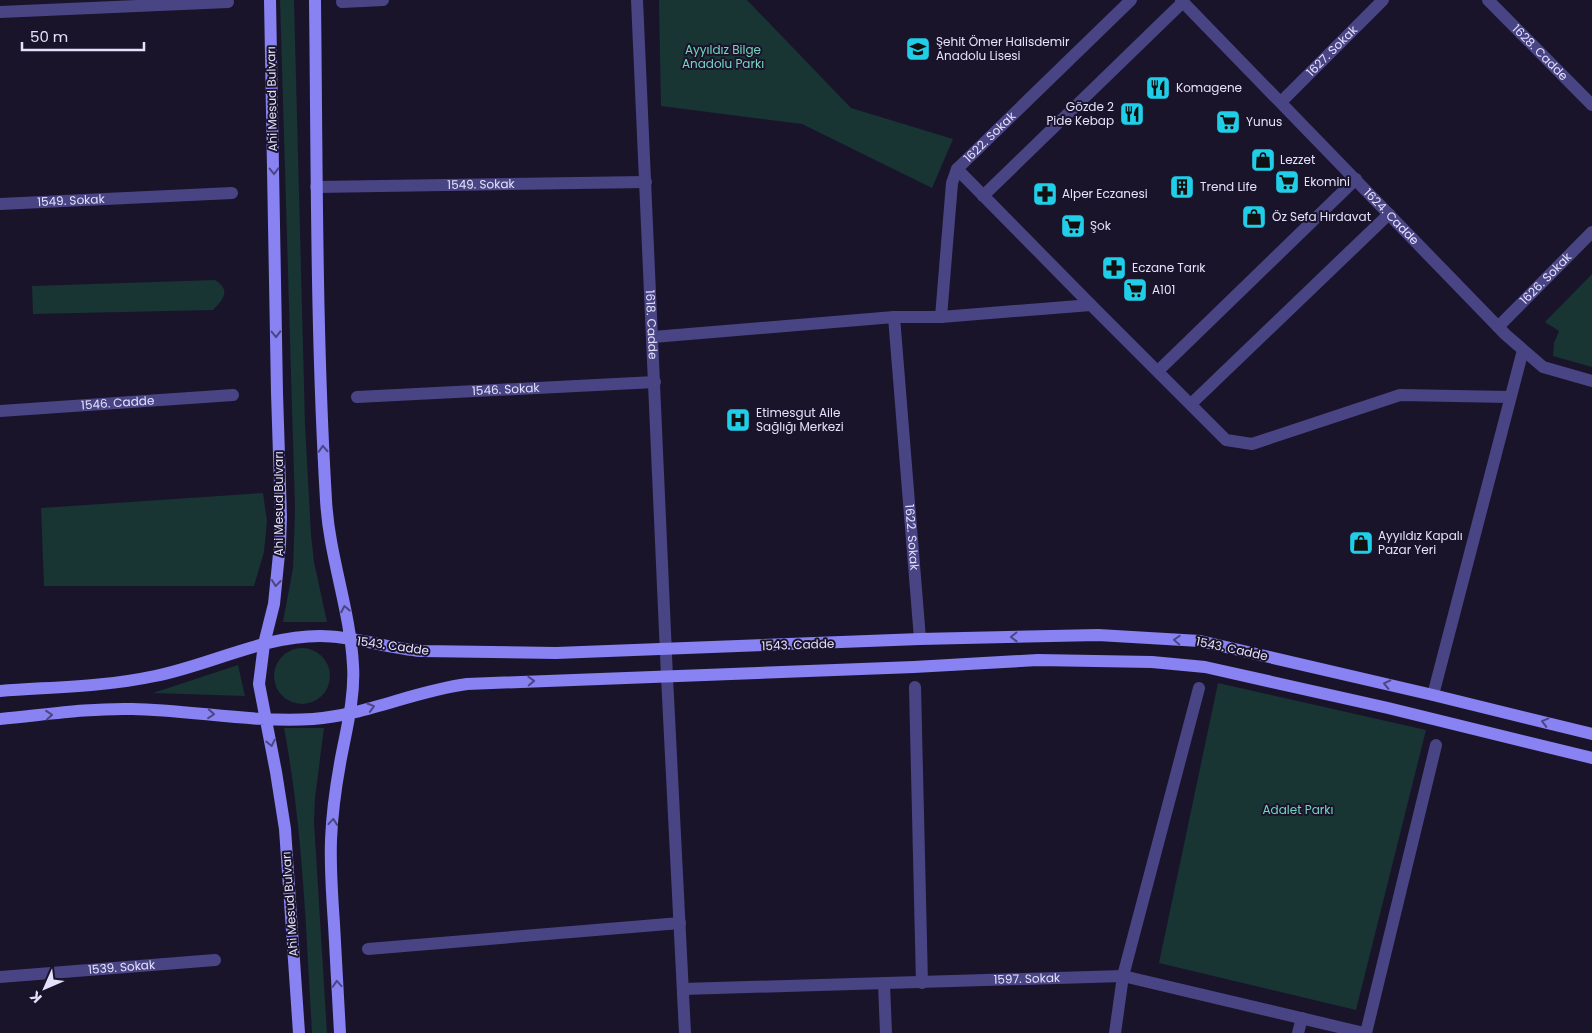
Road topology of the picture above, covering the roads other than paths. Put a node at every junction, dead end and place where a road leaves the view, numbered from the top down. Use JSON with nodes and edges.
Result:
{"nodes":[{"id":1,"x":270,"y":0,"type":"edge"},
{"id":2,"x":314,"y":0,"type":"edge"},
{"id":3,"x":383,"y":0,"type":"edge"},
{"id":4,"x":637,"y":0,"type":"edge"},
{"id":5,"x":1131,"y":0,"type":"edge"},
{"id":6,"x":1383,"y":0,"type":"edge"},
{"id":7,"x":1488,"y":0,"type":"edge"},
{"id":8,"x":1182,"y":1,"type":"edge"},
{"id":9,"x":228,"y":2,"type":"dead end"},
{"id":10,"x":342,"y":2,"type":"dead end"},
{"id":11,"x":0,"y":12,"type":"edge"},
{"id":12,"x":1281,"y":102,"type":"junction"},
{"id":13,"x":1592,"y":105,"type":"edge"},
{"id":14,"x":956,"y":169,"type":"junction"},
{"id":15,"x":1356,"y":180,"type":"junction"},
{"id":16,"x":646,"y":182,"type":"junction"},
{"id":17,"x":316,"y":187,"type":"junction"},
{"id":18,"x":232,"y":193,"type":"dead end"},
{"id":19,"x":983,"y":196,"type":"junction"},
{"id":20,"x":0,"y":204,"type":"edge"},
{"id":21,"x":1389,"y":214,"type":"junction"},
{"id":22,"x":1592,"y":232,"type":"edge"},
{"id":23,"x":1091,"y":304,"type":"junction"},
{"id":24,"x":894,"y":317,"type":"junction"},
{"id":25,"x":941,"y":317,"type":"junction"},
{"id":26,"x":1498,"y":326,"type":"junction"},
{"id":27,"x":653,"y":337,"type":"junction"},
{"id":28,"x":1523,"y":350,"type":"junction"},
{"id":29,"x":1158,"y":372,"type":"junction"},
{"id":30,"x":1592,"y":381,"type":"edge"},
{"id":31,"x":655,"y":382,"type":"junction"},
{"id":32,"x":234,"y":395,"type":"dead end"},
{"id":33,"x":357,"y":397,"type":"dead end"},
{"id":34,"x":1510,"y":397,"type":"junction"},
{"id":35,"x":1190,"y":404,"type":"junction"},
{"id":36,"x":0,"y":411,"type":"edge"},
{"id":37,"x":350,"y":640,"type":"junction"},
{"id":38,"x":920,"y":640,"type":"junction"},
{"id":39,"x":264,"y":644,"type":"junction"},
{"id":40,"x":666,"y":648,"type":"junction"},
{"id":41,"x":667,"y":677,"type":"junction"},
{"id":42,"x":915,"y":686,"type":"dead end"},
{"id":43,"x":1199,"y":688,"type":"dead end"},
{"id":44,"x":0,"y":691,"type":"edge"},
{"id":45,"x":1433,"y":695,"type":"junction"},
{"id":46,"x":350,"y":714,"type":"junction"},
{"id":47,"x":0,"y":719,"type":"edge"},
{"id":48,"x":266,"y":719,"type":"junction"},
{"id":49,"x":1592,"y":734,"type":"edge"},
{"id":50,"x":1436,"y":745,"type":"dead end"},
{"id":51,"x":1592,"y":758,"type":"edge"},
{"id":52,"x":680,"y":923,"type":"junction"},
{"id":53,"x":368,"y":949,"type":"dead end"},
{"id":54,"x":215,"y":960,"type":"dead end"},
{"id":55,"x":1123,"y":976,"type":"junction"},
{"id":56,"x":0,"y":977,"type":"edge"},
{"id":57,"x":922,"y":983,"type":"junction"},
{"id":58,"x":884,"y":984,"type":"junction"},
{"id":59,"x":683,"y":989,"type":"junction"},
{"id":60,"x":1302,"y":1018,"type":"junction"},
{"id":61,"x":299,"y":1033,"type":"edge"},
{"id":62,"x":340,"y":1033,"type":"edge"},
{"id":63,"x":685,"y":1033,"type":"edge"},
{"id":64,"x":886,"y":1033,"type":"edge"},
{"id":65,"x":1115,"y":1033,"type":"edge"},
{"id":66,"x":1298,"y":1033,"type":"edge"},
{"id":67,"x":1365,"y":1033,"type":"edge"}],
"edges":[{"from":1,"to":39,"type":"main road","name":"Ahi Mesud Bulvarı","one_way":true},
{"from":2,"to":17,"type":"main road"},
{"from":3,"to":10,"type":"street"},
{"from":4,"to":16,"type":"street","name":"1618. Cadde"},
{"from":5,"to":14,"type":"street","name":"1622. Sokak"},
{"from":6,"to":12,"type":"street","name":"1627. Sokak"},
{"from":7,"to":13,"type":"street","name":"1628. Cadde"},
{"from":8,"to":12,"type":"street","name":"1624. Cadde"},
{"from":8,"to":19,"type":"street"},
{"from":9,"to":11,"type":"street"},
{"from":12,"to":15,"type":"street","name":"1624. Cadde"},
{"from":14,"to":19,"type":"street"},
{"from":14,"to":25,"type":"street","name":"1622. Sokak"},
{"from":15,"to":21,"type":"street","name":"1624. Cadde"},
{"from":15,"to":29,"type":"street"},
{"from":16,"to":17,"type":"street","name":"1549. Sokak"},
{"from":16,"to":27,"type":"street","name":"1618. Cadde"},
{"from":37,"to":17,"type":"main road","one_way":true},
{"from":18,"to":20,"type":"street","name":"1549. Sokak"},
{"from":19,"to":23,"type":"street"},
{"from":21,"to":26,"type":"street","name":"1624. Cadde"},
{"from":21,"to":35,"type":"street"},
{"from":22,"to":26,"type":"street","name":"1626. Sokak"},
{"from":23,"to":25,"type":"street"},
{"from":23,"to":29,"type":"street"},
{"from":24,"to":25,"type":"street"},
{"from":24,"to":27,"type":"street"},
{"from":24,"to":38,"type":"street","name":"1622. Sokak"},
{"from":26,"to":28,"type":"street","name":"1624. Cadde"},
{"from":27,"to":31,"type":"street","name":"1618. Cadde"},
{"from":28,"to":30,"type":"street","name":"1624. Cadde"},
{"from":28,"to":34,"type":"street"},
{"from":29,"to":35,"type":"street"},
{"from":31,"to":33,"type":"street","name":"1546. Sokak"},
{"from":31,"to":40,"type":"street","name":"1618. Cadde"},
{"from":32,"to":36,"type":"street","name":"1546. Cadde"},
{"from":34,"to":35,"type":"street"},
{"from":34,"to":45,"type":"street"},
{"from":37,"to":39,"type":"main road","name":"1543. Cadde"},
{"from":37,"to":40,"type":"main road","name":"1543. Cadde"},
{"from":37,"to":46,"type":"main road"},
{"from":38,"to":40,"type":"main road","name":"1543. Cadde"},
{"from":45,"to":38,"type":"main road","name":"1543. Cadde","one_way":true},
{"from":39,"to":44,"type":"main road","name":"1543. Cadde"},
{"from":39,"to":48,"type":"main road","name":"Ahi Mesud Bulvarı"},
{"from":40,"to":41,"type":"street","name":"1618. Cadde"},
{"from":46,"to":41,"type":"main road","name":"1543. Cadde","one_way":true},
{"from":41,"to":51,"type":"main road","name":"1543. Cadde"},
{"from":41,"to":52,"type":"street","name":"1618. Cadde"},
{"from":42,"to":57,"type":"street"},
{"from":43,"to":55,"type":"street"},
{"from":49,"to":45,"type":"main road","name":"1543. Cadde","one_way":true},
{"from":46,"to":48,"type":"main road","name":"1543. Cadde"},
{"from":62,"to":46,"type":"main road","one_way":true},
{"from":47,"to":48,"type":"main road","name":"1543. Cadde","one_way":true},
{"from":48,"to":61,"type":"main road","name":"Ahi Mesud Bulvarı","one_way":true},
{"from":50,"to":67,"type":"street"},
{"from":52,"to":53,"type":"street"},
{"from":52,"to":59,"type":"street","name":"1618. Cadde"},
{"from":54,"to":56,"type":"street","name":"1539. Sokak"},
{"from":55,"to":57,"type":"street","name":"1597. Sokak"},
{"from":55,"to":60,"type":"street","name":"1597. Sokak"},
{"from":55,"to":65,"type":"street"},
{"from":57,"to":58,"type":"street","name":"1597. Sokak"},
{"from":58,"to":59,"type":"street","name":"1597. Sokak"},
{"from":58,"to":64,"type":"street"},
{"from":59,"to":63,"type":"street","name":"1618. Cadde"},
{"from":60,"to":66,"type":"street"},
{"from":60,"to":67,"type":"street","name":"1597. Sokak"}]}
